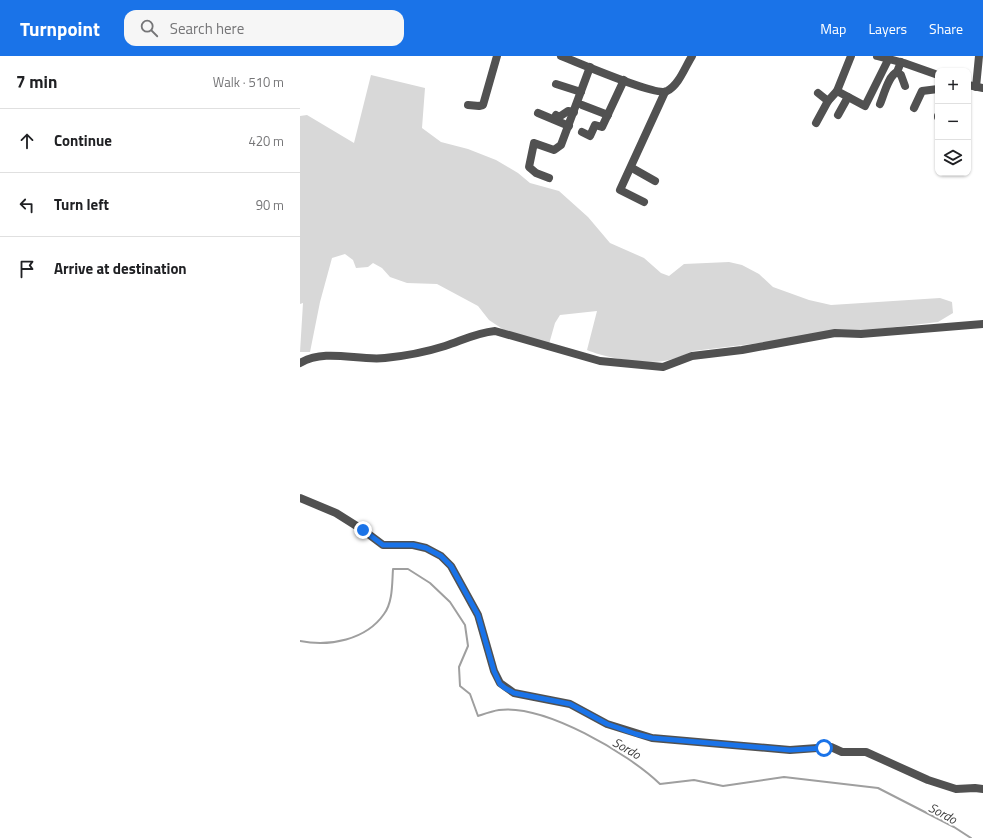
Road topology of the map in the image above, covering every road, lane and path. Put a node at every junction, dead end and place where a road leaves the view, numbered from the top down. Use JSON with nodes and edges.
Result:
{"nodes":[{"id":1,"x":497,"y":56,"type":"edge"},
{"id":2,"x":561,"y":56,"type":"edge"},
{"id":3,"x":692,"y":56,"type":"edge"},
{"id":4,"x":851,"y":56,"type":"edge"},
{"id":5,"x":877,"y":56,"type":"edge"},
{"id":6,"x":979,"y":56,"type":"edge"},
{"id":7,"x":889,"y":58,"type":"junction"},
{"id":8,"x":901,"y":62,"type":"junction"},
{"id":9,"x":590,"y":67,"type":"junction"},
{"id":10,"x":897,"y":72,"type":"junction"},
{"id":11,"x":935,"y":74,"type":"edge"},
{"id":12,"x":624,"y":80,"type":"junction"},
{"id":13,"x":556,"y":84,"type":"dead end"},
{"id":14,"x":905,"y":86,"type":"dead end"},
{"id":15,"x":976,"y":87,"type":"edge"},
{"id":16,"x":935,"y":89,"type":"edge"},
{"id":17,"x":837,"y":91,"type":"junction"},
{"id":18,"x":581,"y":92,"type":"junction"},
{"id":19,"x":665,"y":92,"type":"junction"},
{"id":20,"x":818,"y":93,"type":"dead end"},
{"id":21,"x":848,"y":97,"type":"junction"},
{"id":22,"x":828,"y":101,"type":"junction"},
{"id":23,"x":880,"y":104,"type":"dead end"},
{"id":24,"x":468,"y":105,"type":"dead end"},
{"id":25,"x":582,"y":105,"type":"dead end"},
{"id":26,"x":914,"y":108,"type":"dead end"},
{"id":27,"x":574,"y":112,"type":"junction"},
{"id":28,"x":538,"y":113,"type":"dead end"},
{"id":29,"x":556,"y":115,"type":"dead end"},
{"id":30,"x":608,"y":115,"type":"junction"},
{"id":31,"x":838,"y":115,"type":"dead end"},
{"id":32,"x":816,"y":123,"type":"dead end"},
{"id":33,"x":569,"y":126,"type":"junction"},
{"id":34,"x":582,"y":132,"type":"dead end"},
{"id":35,"x":632,"y":168,"type":"junction"},
{"id":36,"x":549,"y":178,"type":"dead end"},
{"id":37,"x":655,"y":181,"type":"dead end"},
{"id":38,"x":644,"y":202,"type":"dead end"},
{"id":39,"x":983,"y":324,"type":"edge"},
{"id":40,"x":300,"y":363,"type":"edge"},
{"id":41,"x":300,"y":498,"type":"edge"},
{"id":42,"x":983,"y":790,"type":"edge"}],
"edges":[{"from":1,"to":24,"type":"street"},
{"from":2,"to":9,"type":"street"},
{"from":3,"to":19,"type":"street"},
{"from":4,"to":17,"type":"street"},
{"from":5,"to":7,"type":"street"},
{"from":6,"to":15,"type":"street"},
{"from":7,"to":8,"type":"street"},
{"from":7,"to":21,"type":"street"},
{"from":8,"to":10,"type":"street"},
{"from":8,"to":11,"type":"street"},
{"from":9,"to":12,"type":"street"},
{"from":9,"to":18,"type":"street"},
{"from":10,"to":14,"type":"street"},
{"from":10,"to":23,"type":"street"},
{"from":12,"to":19,"type":"street"},
{"from":12,"to":30,"type":"street"},
{"from":13,"to":18,"type":"street"},
{"from":16,"to":26,"type":"street"},
{"from":17,"to":21,"type":"street"},
{"from":17,"to":22,"type":"street"},
{"from":18,"to":27,"type":"street"},
{"from":19,"to":35,"type":"street"},
{"from":20,"to":22,"type":"street"},
{"from":21,"to":31,"type":"street"},
{"from":22,"to":32,"type":"street"},
{"from":25,"to":30,"type":"street"},
{"from":27,"to":29,"type":"street"},
{"from":27,"to":33,"type":"street"},
{"from":28,"to":33,"type":"street"},
{"from":30,"to":34,"type":"street"},
{"from":33,"to":36,"type":"street"},
{"from":35,"to":37,"type":"street"},
{"from":35,"to":38,"type":"street"},
{"from":39,"to":40,"type":"street"},
{"from":41,"to":42,"type":"street"}]}
